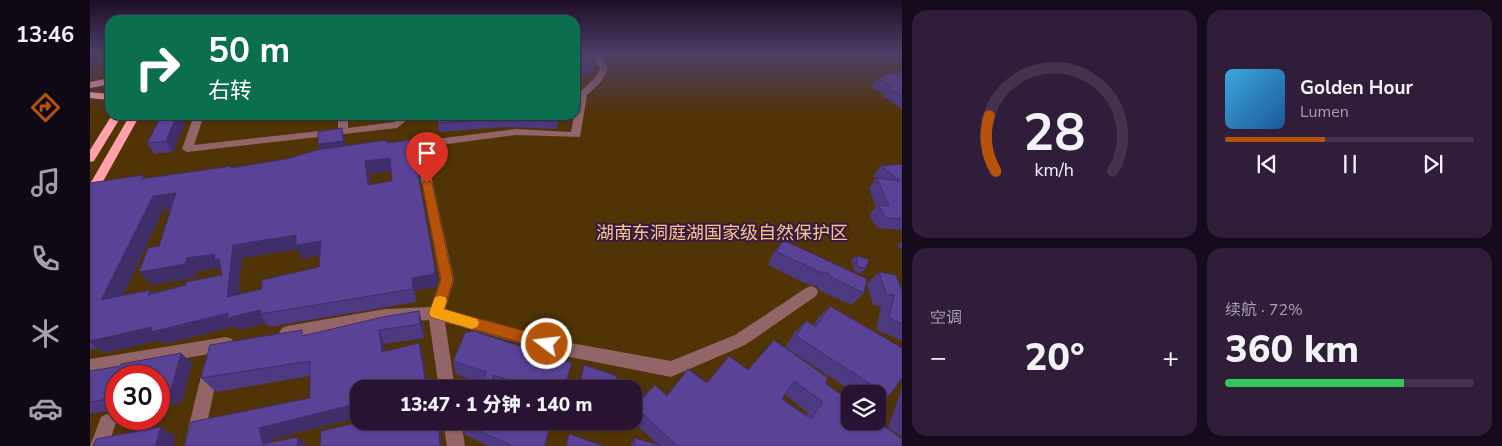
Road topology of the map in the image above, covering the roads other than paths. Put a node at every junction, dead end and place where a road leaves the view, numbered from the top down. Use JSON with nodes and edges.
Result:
{"nodes":[{"id":1,"x":601,"y":74,"type":"edge"},
{"id":2,"x":105,"y":82,"type":"edge"},
{"id":3,"x":90,"y":85,"type":"edge"},
{"id":4,"x":90,"y":95,"type":"edge"},
{"id":5,"x":105,"y":96,"type":"edge"},
{"id":6,"x":580,"y":112,"type":"edge"},
{"id":7,"x":114,"y":120,"type":"edge"},
{"id":8,"x":132,"y":120,"type":"edge"},
{"id":9,"x":197,"y":120,"type":"edge"},
{"id":10,"x":343,"y":120,"type":"edge"},
{"id":11,"x":402,"y":120,"type":"edge"},
{"id":12,"x":579,"y":120,"type":"edge"},
{"id":13,"x":343,"y":131,"type":"junction"},
{"id":14,"x":419,"y":144,"type":"junction"},
{"id":15,"x":380,"y":149,"type":"edge"},
{"id":16,"x":90,"y":160,"type":"edge"},
{"id":17,"x":94,"y":192,"type":"edge"},
{"id":18,"x":811,"y":292,"type":"dead end"},
{"id":19,"x":436,"y":313,"type":"junction"},
{"id":20,"x":273,"y":336,"type":"edge"},
{"id":21,"x":244,"y":341,"type":"edge"},
{"id":22,"x":216,"y":346,"type":"junction"},
{"id":23,"x":90,"y":367,"type":"edge"},
{"id":24,"x":446,"y":380,"type":"edge"},
{"id":25,"x":105,"y":429,"type":"edge"},
{"id":26,"x":453,"y":430,"type":"edge"},
{"id":27,"x":99,"y":446,"type":"edge"},
{"id":28,"x":193,"y":446,"type":"edge"},
{"id":29,"x":456,"y":446,"type":"edge"}],
"edges":[{"from":1,"to":6,"type":"street"},
{"from":2,"to":3,"type":"main road"},
{"from":4,"to":5,"type":"main road"},
{"from":7,"to":16,"type":"main road"},
{"from":8,"to":17,"type":"main road"},
{"from":9,"to":13,"type":"street"},
{"from":10,"to":13,"type":"street"},
{"from":11,"to":13,"type":"street"},
{"from":12,"to":14,"type":"street"},
{"from":14,"to":15,"type":"street"},
{"from":14,"to":19,"type":"street"},
{"from":18,"to":19,"type":"street"},
{"from":19,"to":20,"type":"street"},
{"from":19,"to":24,"type":"street"},
{"from":21,"to":22,"type":"street"},
{"from":22,"to":23,"type":"street"},
{"from":22,"to":28,"type":"street"},
{"from":25,"to":27,"type":"street"},
{"from":26,"to":29,"type":"street"}]}
